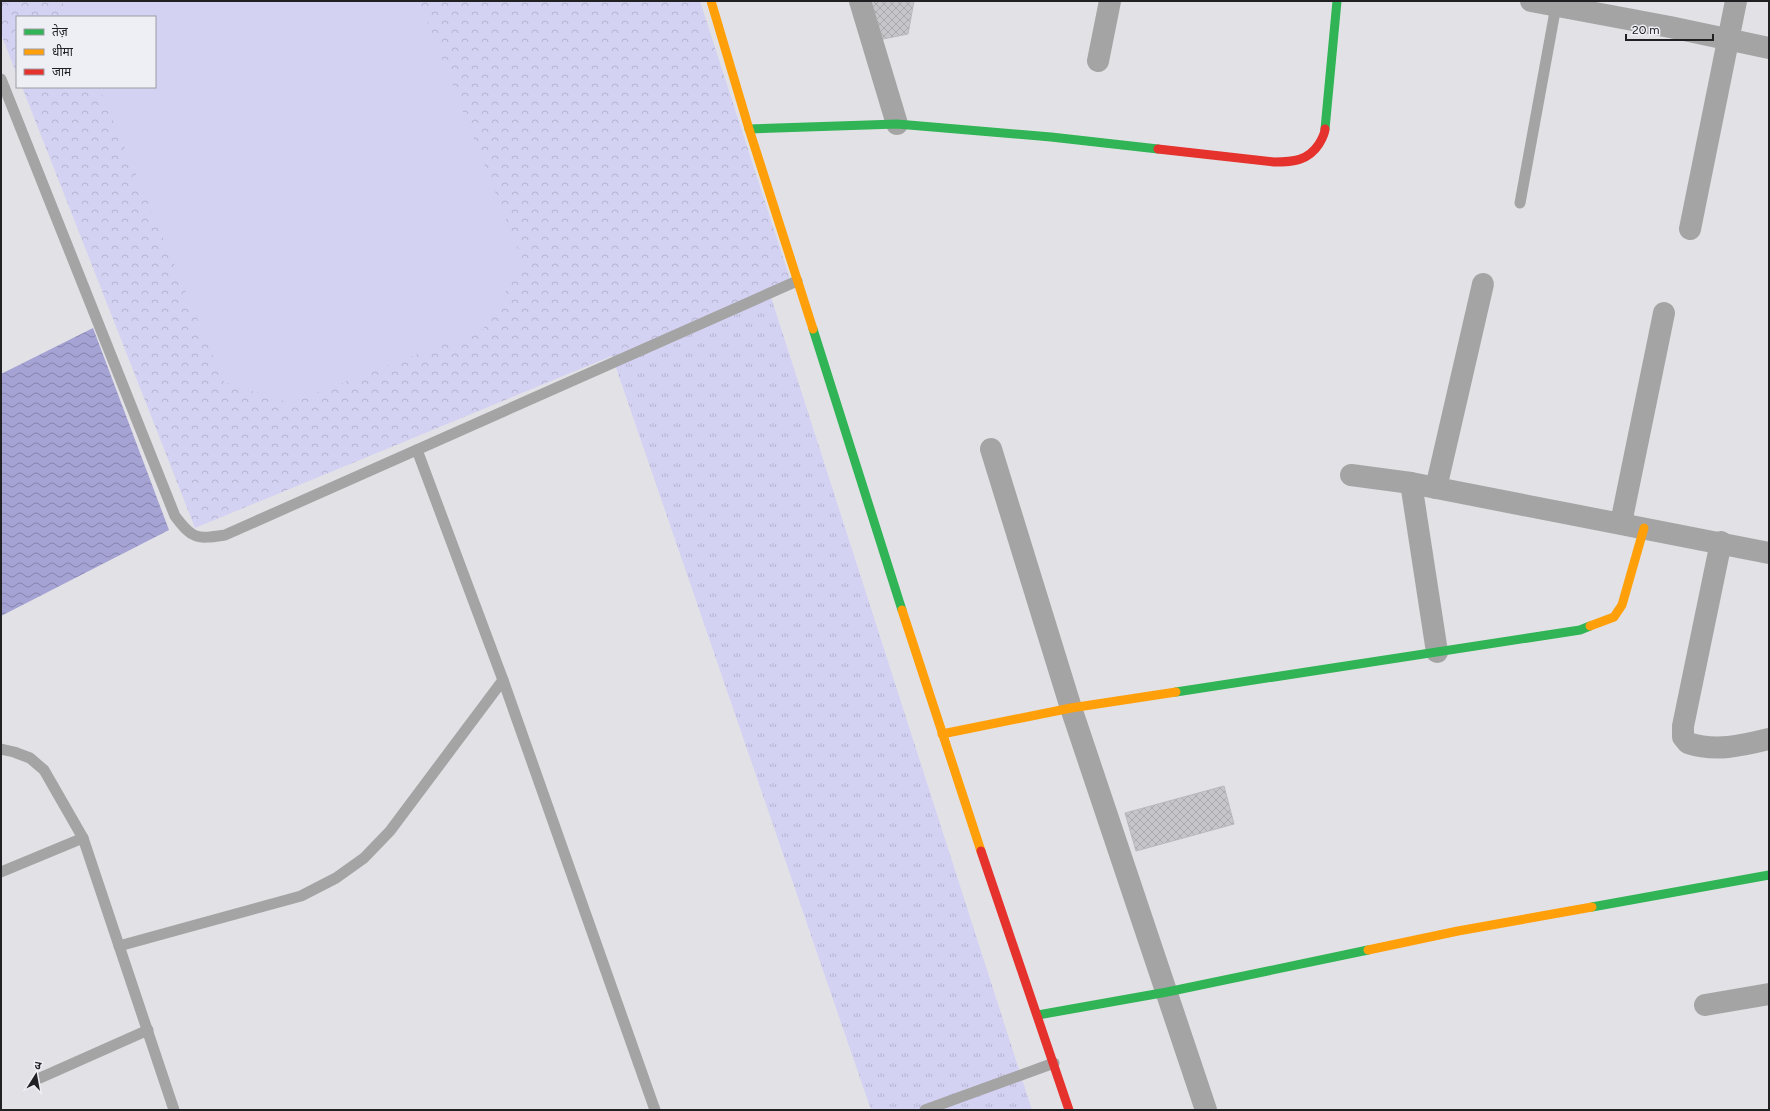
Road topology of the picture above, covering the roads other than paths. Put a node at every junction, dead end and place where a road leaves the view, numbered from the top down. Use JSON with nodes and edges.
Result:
{"nodes":[{"id":1,"x":711,"y":1,"type":"edge"},
{"id":2,"x":860,"y":1,"type":"edge"},
{"id":3,"x":1110,"y":1,"type":"edge"},
{"id":4,"x":1337,"y":1,"type":"edge"},
{"id":5,"x":1531,"y":1,"type":"edge"},
{"id":6,"x":1736,"y":1,"type":"edge"},
{"id":7,"x":1556,"y":6,"type":"junction"},
{"id":8,"x":1728,"y":40,"type":"junction"},
{"id":9,"x":1769,"y":48,"type":"edge"},
{"id":10,"x":1098,"y":61,"type":"dead end"},
{"id":11,"x":1,"y":79,"type":"edge"},
{"id":12,"x":897,"y":124,"type":"junction"},
{"id":13,"x":749,"y":129,"type":"junction"},
{"id":14,"x":1520,"y":204,"type":"dead end"},
{"id":15,"x":1690,"y":229,"type":"dead end"},
{"id":16,"x":798,"y":281,"type":"junction"},
{"id":17,"x":1483,"y":284,"type":"dead end"},
{"id":18,"x":1664,"y":313,"type":"dead end"},
{"id":19,"x":990,"y":449,"type":"dead end"},
{"id":20,"x":417,"y":450,"type":"junction"},
{"id":21,"x":1351,"y":475,"type":"dead end"},
{"id":22,"x":1411,"y":483,"type":"junction"},
{"id":23,"x":1436,"y":488,"type":"junction"},
{"id":24,"x":1621,"y":523,"type":"junction"},
{"id":25,"x":1644,"y":528,"type":"junction"},
{"id":26,"x":1721,"y":542,"type":"junction"},
{"id":27,"x":1769,"y":553,"type":"edge"},
{"id":28,"x":1437,"y":652,"type":"junction"},
{"id":29,"x":503,"y":680,"type":"junction"},
{"id":30,"x":1071,"y":708,"type":"junction"},
{"id":31,"x":942,"y":734,"type":"junction"},
{"id":32,"x":1769,"y":739,"type":"edge"},
{"id":33,"x":1,"y":749,"type":"edge"},
{"id":34,"x":82,"y":838,"type":"junction"},
{"id":35,"x":1,"y":872,"type":"edge"},
{"id":36,"x":1769,"y":875,"type":"edge"},
{"id":37,"x":119,"y":946,"type":"junction"},
{"id":38,"x":1167,"y":992,"type":"junction"},
{"id":39,"x":1769,"y":994,"type":"edge"},
{"id":40,"x":1705,"y":1005,"type":"dead end"},
{"id":41,"x":1038,"y":1015,"type":"junction"},
{"id":42,"x":148,"y":1030,"type":"junction"},
{"id":43,"x":1054,"y":1063,"type":"junction"},
{"id":44,"x":40,"y":1078,"type":"dead end"},
{"id":45,"x":174,"y":1110,"type":"edge"},
{"id":46,"x":655,"y":1110,"type":"edge"},
{"id":47,"x":925,"y":1110,"type":"edge"},
{"id":48,"x":1069,"y":1110,"type":"edge"},
{"id":49,"x":1206,"y":1110,"type":"edge"}],
"edges":[{"from":1,"to":13,"type":"street"},
{"from":2,"to":12,"type":"street"},
{"from":3,"to":10,"type":"street"},
{"from":4,"to":12,"type":"street"},
{"from":5,"to":7,"type":"street"},
{"from":6,"to":8,"type":"street"},
{"from":7,"to":8,"type":"street"},
{"from":7,"to":14,"type":"lane"},
{"from":8,"to":9,"type":"street"},
{"from":8,"to":15,"type":"street"},
{"from":11,"to":20,"type":"lane"},
{"from":12,"to":13,"type":"street"},
{"from":13,"to":16,"type":"street"},
{"from":16,"to":20,"type":"lane"},
{"from":16,"to":31,"type":"street"},
{"from":17,"to":23,"type":"street"},
{"from":18,"to":24,"type":"street"},
{"from":19,"to":30,"type":"street"},
{"from":20,"to":29,"type":"lane"},
{"from":21,"to":22,"type":"street"},
{"from":22,"to":23,"type":"street"},
{"from":22,"to":28,"type":"street"},
{"from":23,"to":24,"type":"street"},
{"from":24,"to":25,"type":"street"},
{"from":25,"to":26,"type":"street"},
{"from":25,"to":28,"type":"street"},
{"from":26,"to":27,"type":"street"},
{"from":26,"to":32,"type":"street"},
{"from":28,"to":30,"type":"street"},
{"from":29,"to":37,"type":"lane"},
{"from":29,"to":46,"type":"lane"},
{"from":30,"to":31,"type":"street"},
{"from":30,"to":38,"type":"street"},
{"from":31,"to":41,"type":"street"},
{"from":33,"to":34,"type":"lane"},
{"from":34,"to":35,"type":"lane"},
{"from":34,"to":37,"type":"lane"},
{"from":36,"to":38,"type":"street"},
{"from":37,"to":42,"type":"lane"},
{"from":38,"to":41,"type":"street"},
{"from":38,"to":49,"type":"street"},
{"from":39,"to":40,"type":"street"},
{"from":41,"to":43,"type":"street"},
{"from":42,"to":44,"type":"lane"},
{"from":42,"to":45,"type":"lane"},
{"from":43,"to":47,"type":"lane"},
{"from":43,"to":48,"type":"street"}]}
